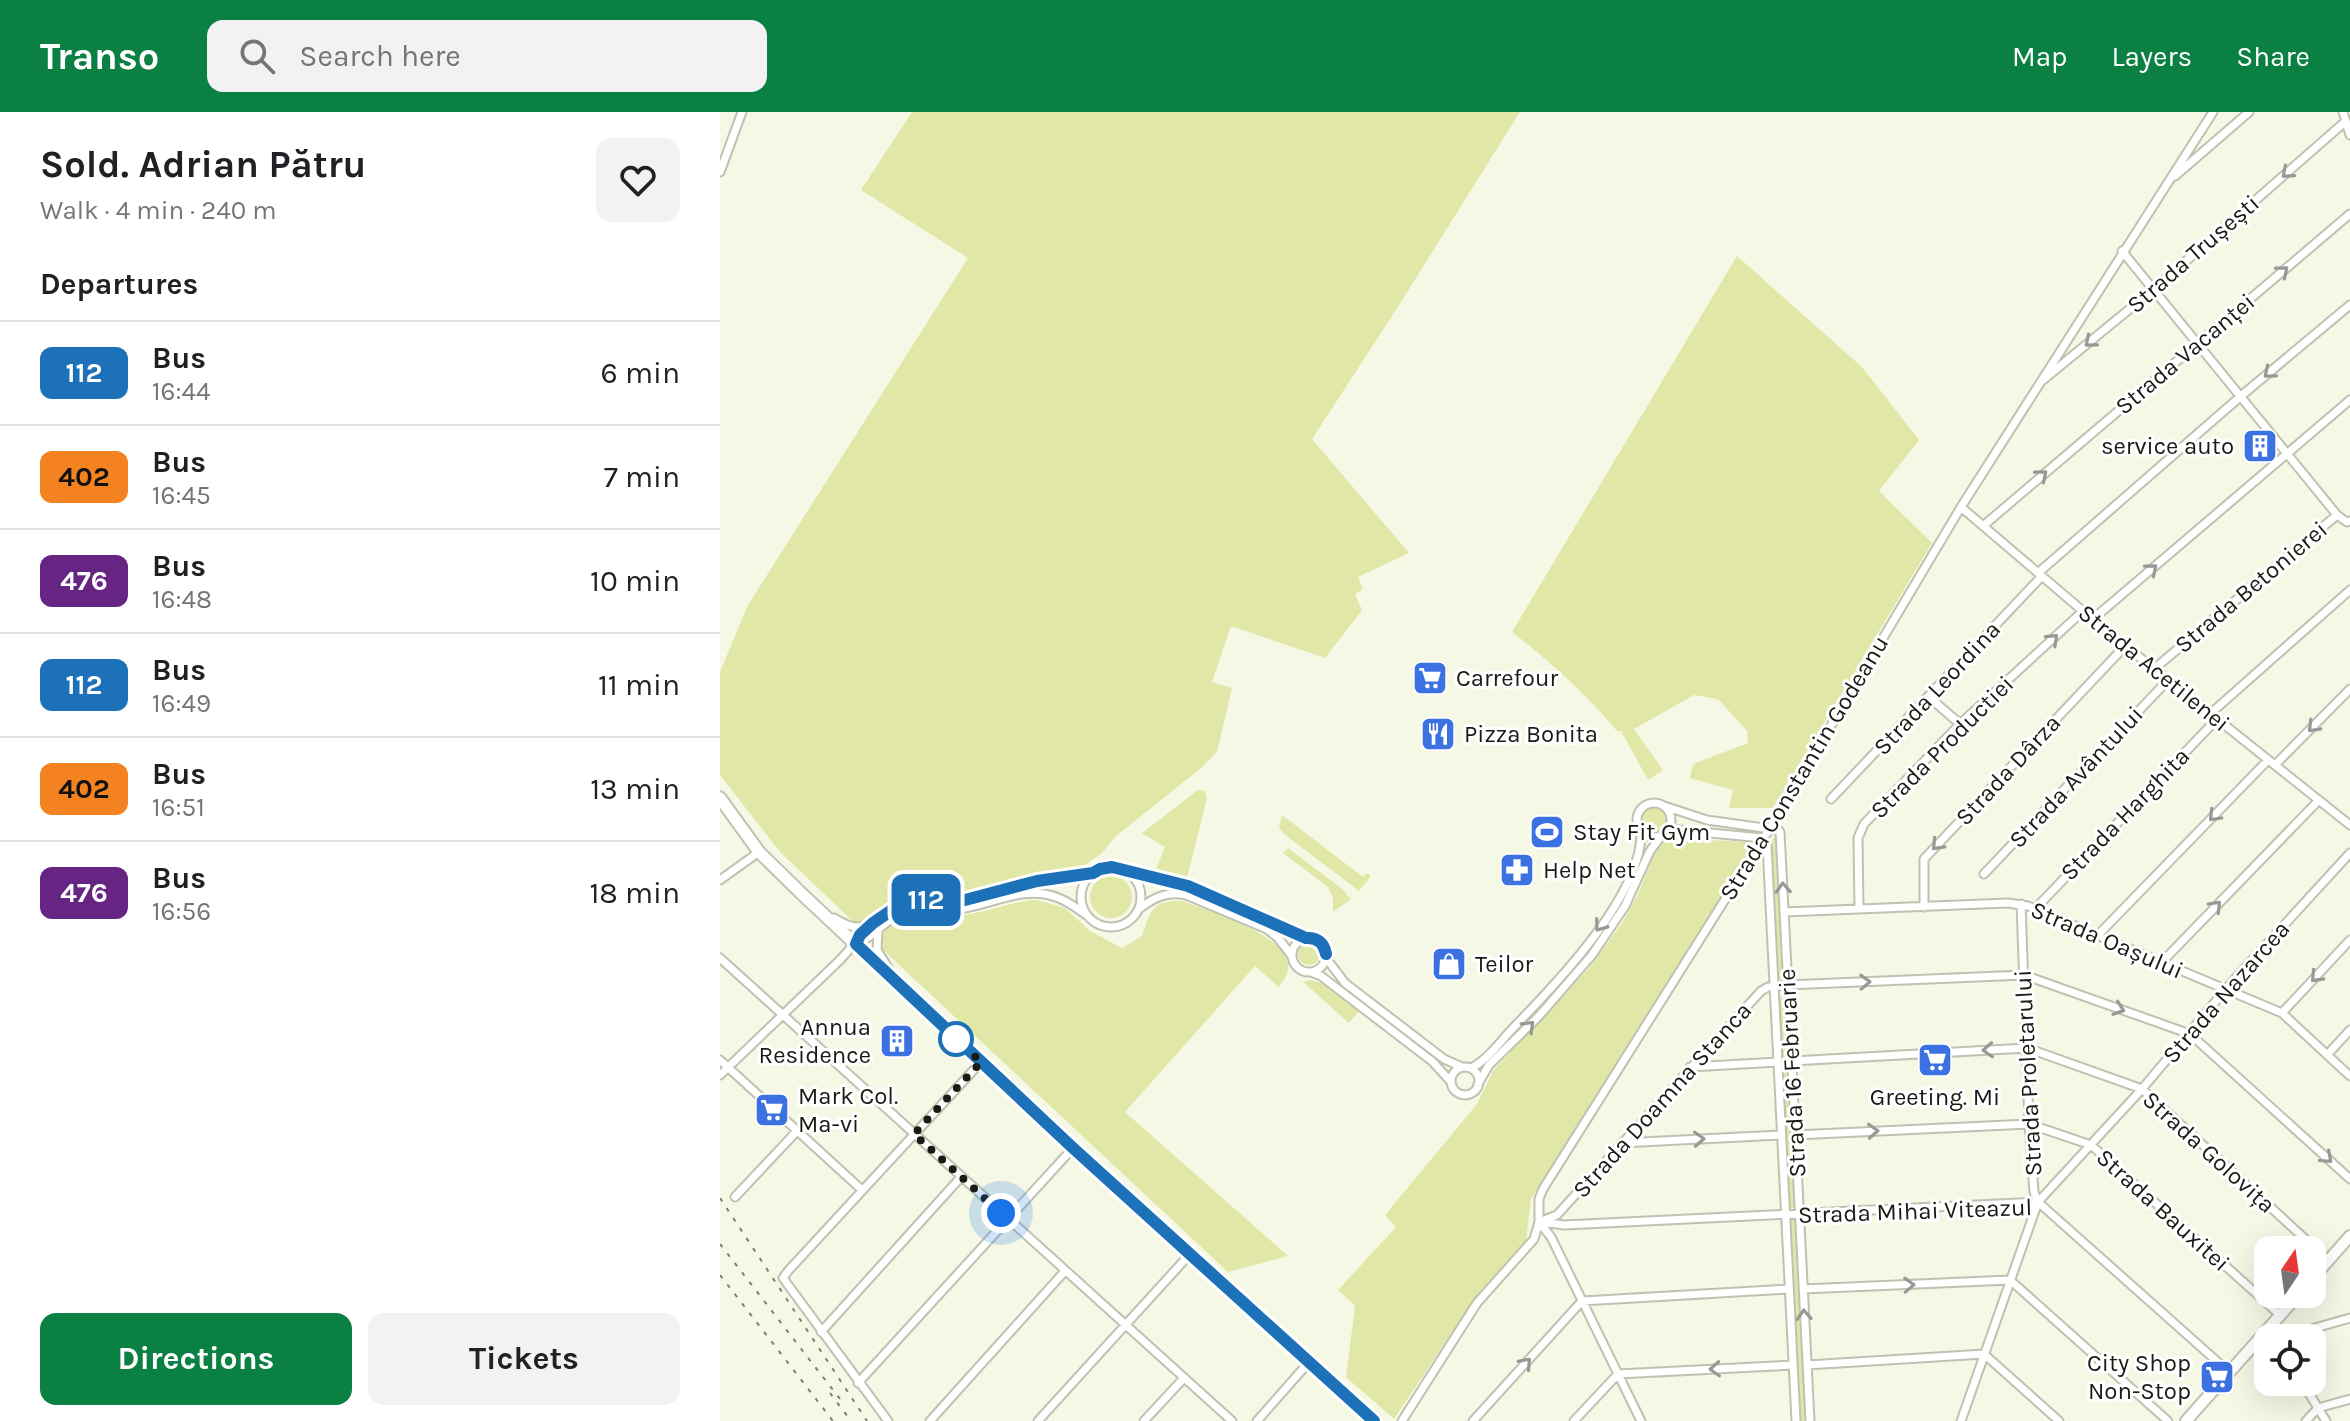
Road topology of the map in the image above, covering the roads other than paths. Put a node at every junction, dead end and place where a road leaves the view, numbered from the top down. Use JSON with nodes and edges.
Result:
{"nodes":[{"id":1,"x":742,"y":112,"type":"edge"},
{"id":2,"x":2213,"y":112,"type":"edge"},
{"id":3,"x":2249,"y":112,"type":"edge"},
{"id":4,"x":2343,"y":112,"type":"edge"},
{"id":5,"x":2346,"y":121,"type":"junction"},
{"id":6,"x":2350,"y":133,"type":"edge"},
{"id":7,"x":720,"y":172,"type":"edge"},
{"id":8,"x":2168,"y":182,"type":"junction"},
{"id":9,"x":2350,"y":214,"type":"edge"},
{"id":10,"x":2122,"y":251,"type":"junction"},
{"id":11,"x":2154,"y":289,"type":"junction"},
{"id":12,"x":2350,"y":305,"type":"edge"},
{"id":13,"x":2196,"y":344,"type":"junction"},
{"id":14,"x":2037,"y":384,"type":"junction"},
{"id":15,"x":2241,"y":396,"type":"junction"},
{"id":16,"x":2350,"y":400,"type":"edge"},
{"id":17,"x":2287,"y":453,"type":"junction"},
{"id":18,"x":1961,"y":507,"type":"junction"},
{"id":19,"x":2337,"y":515,"type":"junction"},
{"id":20,"x":2350,"y":521,"type":"edge"},
{"id":21,"x":1983,"y":526,"type":"junction"},
{"id":22,"x":2040,"y":574,"type":"junction"},
{"id":23,"x":2350,"y":590,"type":"edge"},
{"id":24,"x":2083,"y":611,"type":"junction"},
{"id":25,"x":2093,"y":619,"type":"junction"},
{"id":26,"x":2125,"y":646,"type":"junction"},
{"id":27,"x":2154,"y":669,"type":"junction"},
{"id":28,"x":2168,"y":680,"type":"junction"},
{"id":29,"x":2350,"y":689,"type":"edge"},
{"id":30,"x":1929,"y":697,"type":"junction"},
{"id":31,"x":2213,"y":717,"type":"junction"},
{"id":32,"x":1960,"y":724,"type":"junction"},
{"id":33,"x":2272,"y":763,"type":"junction"},
{"id":34,"x":720,"y":798,"type":"edge"},
{"id":35,"x":1831,"y":799,"type":"dead end"},
{"id":36,"x":2319,"y":800,"type":"junction"},
{"id":37,"x":1664,"y":806,"type":"junction"},
{"id":38,"x":2350,"y":825,"type":"edge"},
{"id":39,"x":1770,"y":828,"type":"junction"},
{"id":40,"x":1641,"y":830,"type":"junction"},
{"id":41,"x":1665,"y":832,"type":"junction"},
{"id":42,"x":1763,"y":838,"type":"junction"},
{"id":43,"x":759,"y":852,"type":"junction"},
{"id":44,"x":2350,"y":853,"type":"edge"},
{"id":45,"x":1127,"y":872,"type":"junction"},
{"id":46,"x":1093,"y":873,"type":"junction"},
{"id":47,"x":1984,"y":874,"type":"dead end"},
{"id":48,"x":720,"y":880,"type":"edge"},
{"id":49,"x":811,"y":902,"type":"junction"},
{"id":50,"x":2021,"y":904,"type":"junction"},
{"id":51,"x":1924,"y":907,"type":"junction"},
{"id":52,"x":1859,"y":909,"type":"junction"},
{"id":53,"x":2035,"y":909,"type":"junction"},
{"id":54,"x":1138,"y":910,"type":"junction"},
{"id":55,"x":1784,"y":912,"type":"junction"},
{"id":56,"x":1088,"y":916,"type":"junction"},
{"id":57,"x":876,"y":926,"type":"junction"},
{"id":58,"x":2098,"y":935,"type":"junction"},
{"id":59,"x":1306,"y":938,"type":"junction"},
{"id":60,"x":2350,"y":940,"type":"edge"},
{"id":61,"x":856,"y":944,"type":"junction"},
{"id":62,"x":1292,"y":956,"type":"junction"},
{"id":63,"x":720,"y":958,"type":"edge"},
{"id":64,"x":1326,"y":958,"type":"junction"},
{"id":65,"x":2162,"y":962,"type":"junction"},
{"id":66,"x":1311,"y":972,"type":"junction"},
{"id":67,"x":2024,"y":975,"type":"junction"},
{"id":68,"x":897,"y":983,"type":"junction"},
{"id":69,"x":1787,"y":985,"type":"junction"},
{"id":70,"x":1773,"y":986,"type":"junction"},
{"id":71,"x":2227,"y":990,"type":"junction"},
{"id":72,"x":2282,"y":1013,"type":"junction"},
{"id":73,"x":781,"y":1015,"type":"junction"},
{"id":74,"x":2350,"y":1030,"type":"edge"},
{"id":75,"x":2190,"y":1034,"type":"junction"},
{"id":76,"x":2027,"y":1048,"type":"junction"},
{"id":77,"x":2327,"y":1055,"type":"junction"},
{"id":78,"x":720,"y":1060,"type":"edge"},
{"id":79,"x":1792,"y":1061,"type":"junction"},
{"id":80,"x":981,"y":1062,"type":"junction"},
{"id":81,"x":1778,"y":1062,"type":"junction"},
{"id":82,"x":727,"y":1067,"type":"junction"},
{"id":83,"x":1690,"y":1067,"type":"junction"},
{"id":84,"x":1466,"y":1068,"type":"junction"},
{"id":85,"x":720,"y":1075,"type":"edge"},
{"id":86,"x":2350,"y":1076,"type":"edge"},
{"id":87,"x":1451,"y":1082,"type":"junction"},
{"id":88,"x":1478,"y":1084,"type":"junction"},
{"id":89,"x":2142,"y":1089,"type":"junction"},
{"id":90,"x":2029,"y":1124,"type":"junction"},
{"id":91,"x":797,"y":1131,"type":"junction"},
{"id":92,"x":914,"y":1134,"type":"junction"},
{"id":93,"x":1781,"y":1135,"type":"junction"},
{"id":94,"x":1795,"y":1135,"type":"junction"},
{"id":95,"x":1621,"y":1143,"type":"junction"},
{"id":96,"x":2091,"y":1145,"type":"junction"},
{"id":97,"x":1073,"y":1148,"type":"junction"},
{"id":98,"x":961,"y":1177,"type":"junction"},
{"id":99,"x":2350,"y":1179,"type":"edge"},
{"id":100,"x":862,"y":1190,"type":"junction"},
{"id":101,"x":735,"y":1197,"type":"dead end"},
{"id":102,"x":2038,"y":1202,"type":"junction"},
{"id":103,"x":1785,"y":1214,"type":"junction"},
{"id":104,"x":1798,"y":1214,"type":"junction"},
{"id":105,"x":1008,"y":1219,"type":"junction"},
{"id":106,"x":1539,"y":1222,"type":"junction"},
{"id":107,"x":2350,"y":1236,"type":"edge"},
{"id":108,"x":1190,"y":1254,"type":"junction"},
{"id":109,"x":2328,"y":1260,"type":"junction"},
{"id":110,"x":2326,"y":1262,"type":"edge"},
{"id":111,"x":1065,"y":1271,"type":"junction"},
{"id":112,"x":2010,"y":1280,"type":"junction"},
{"id":113,"x":1789,"y":1289,"type":"junction"},
{"id":114,"x":1803,"y":1289,"type":"junction"},
{"id":115,"x":1582,"y":1301,"type":"junction"},
{"id":116,"x":2286,"y":1308,"type":"edge"},
{"id":117,"x":2280,"y":1315,"type":"junction"},
{"id":118,"x":2350,"y":1318,"type":"edge"},
{"id":119,"x":2274,"y":1324,"type":"edge"},
{"id":120,"x":1125,"y":1325,"type":"junction"},
{"id":121,"x":2326,"y":1325,"type":"edge"},
{"id":122,"x":821,"y":1332,"type":"junction"},
{"id":123,"x":2254,"y":1348,"type":"edge"},
{"id":124,"x":1984,"y":1354,"type":"junction"},
{"id":125,"x":1309,"y":1362,"type":"junction"},
{"id":126,"x":1793,"y":1365,"type":"junction"},
{"id":127,"x":1807,"y":1365,"type":"junction"},
{"id":128,"x":2229,"y":1372,"type":"junction"},
{"id":129,"x":1618,"y":1374,"type":"junction"},
{"id":130,"x":1184,"y":1378,"type":"junction"},
{"id":131,"x":858,"y":1383,"type":"junction"},
{"id":132,"x":2311,"y":1396,"type":"edge"},
{"id":133,"x":2350,"y":1399,"type":"edge"},
{"id":134,"x":2318,"y":1408,"type":"junction"},
{"id":135,"x":888,"y":1421,"type":"edge"},
{"id":136,"x":930,"y":1421,"type":"edge"},
{"id":137,"x":1038,"y":1421,"type":"edge"},
{"id":138,"x":1144,"y":1421,"type":"edge"},
{"id":139,"x":1232,"y":1421,"type":"edge"},
{"id":140,"x":1257,"y":1421,"type":"edge"},
{"id":141,"x":1374,"y":1421,"type":"edge"},
{"id":142,"x":1402,"y":1421,"type":"edge"},
{"id":143,"x":1473,"y":1421,"type":"edge"},
{"id":144,"x":1574,"y":1421,"type":"edge"},
{"id":145,"x":1641,"y":1421,"type":"edge"},
{"id":146,"x":1796,"y":1421,"type":"edge"},
{"id":147,"x":1810,"y":1421,"type":"edge"},
{"id":148,"x":1961,"y":1421,"type":"edge"},
{"id":149,"x":2059,"y":1421,"type":"edge"},
{"id":150,"x":2168,"y":1421,"type":"edge"},
{"id":151,"x":2186,"y":1421,"type":"edge"},
{"id":152,"x":2306,"y":1421,"type":"edge"},
{"id":153,"x":2326,"y":1421,"type":"edge"}],
"edges":[{"from":1,"to":7,"type":"street"},
{"from":2,"to":8,"type":"street","name":"Strada Constantin Godeanu"},
{"from":3,"to":8,"type":"street"},
{"from":4,"to":5,"type":"street"},
{"from":5,"to":6,"type":"street"},
{"from":5,"to":11,"type":"street","name":"Strada Trușești","one_way":true},
{"from":8,"to":10,"type":"street","name":"Strada Constantin Godeanu"},
{"from":13,"to":9,"type":"street","name":"Strada Vacanței","one_way":true},
{"from":10,"to":11,"type":"street"},
{"from":10,"to":14,"type":"street","name":"Strada Constantin Godeanu"},
{"from":11,"to":13,"type":"street"},
{"from":11,"to":14,"type":"street","name":"Strada Trușești","one_way":true},
{"from":12,"to":15,"type":"street","name":"Strada Leordina","one_way":true},
{"from":13,"to":15,"type":"street"},
{"from":21,"to":13,"type":"street","name":"Strada Vacanței","one_way":true},
{"from":14,"to":18,"type":"street","name":"Strada Constantin Godeanu"},
{"from":15,"to":17,"type":"street"},
{"from":15,"to":22,"type":"street","name":"Strada Leordina"},
{"from":16,"to":17,"type":"street"},
{"from":17,"to":19,"type":"street"},
{"from":25,"to":17,"type":"street","one_way":true},
{"from":18,"to":21,"type":"street","name":"Strada Acetilenei"},
{"from":18,"to":39,"type":"street","name":"Strada Constantin Godeanu"},
{"from":19,"to":20,"type":"street","name":"Strada Betonierei"},
{"from":19,"to":27,"type":"street","name":"Strada Betonierei"},
{"from":21,"to":22,"type":"street","name":"Strada Acetilenei"},
{"from":22,"to":24,"type":"street","name":"Strada Acetilenei"},
{"from":22,"to":30,"type":"street","name":"Strada Leordina"},
{"from":23,"to":31,"type":"street","name":"Strada Harghita"},
{"from":24,"to":25,"type":"street","name":"Strada Acetilenei"},
{"from":32,"to":24,"type":"street","name":"Strada Productiei","one_way":true},
{"from":25,"to":26,"type":"street","name":"Strada Acetilenei"},
{"from":26,"to":27,"type":"street","name":"Strada Acetilenei"},
{"from":26,"to":51,"type":"street","name":"Strada Dârza","one_way":true},
{"from":27,"to":28,"type":"street","name":"Strada Acetilenei"},
{"from":28,"to":31,"type":"street","name":"Strada Acetilenei"},
{"from":28,"to":47,"type":"street","name":"Strada Avântului"},
{"from":29,"to":33,"type":"street","one_way":true},
{"from":30,"to":32,"type":"street"},
{"from":30,"to":35,"type":"street","name":"Strada Leordina"},
{"from":31,"to":33,"type":"street","name":"Strada Acetilenei"},
{"from":31,"to":53,"type":"street","name":"Strada Harghita"},
{"from":32,"to":52,"type":"street","name":"Strada Productiei"},
{"from":33,"to":36,"type":"street","name":"Strada Acetilenei"},
{"from":33,"to":58,"type":"street","one_way":true},
{"from":34,"to":43,"type":"main road"},
{"from":36,"to":38,"type":"street","name":"Strada Acetilenei"},
{"from":65,"to":36,"type":"street","one_way":true},
{"from":37,"to":39,"type":"street"},
{"from":37,"to":40,"type":"street"},
{"from":37,"to":41,"type":"street"},
{"from":39,"to":42,"type":"street","name":"Strada Constantin Godeanu"},
{"from":55,"to":39,"type":"street","name":"Strada 16 Februarie","one_way":true},
{"from":40,"to":41,"type":"street"},
{"from":40,"to":84,"type":"street","one_way":true},
{"from":41,"to":42,"type":"street"},
{"from":88,"to":41,"type":"street","one_way":true},
{"from":42,"to":70,"type":"street","name":"Strada 16 Februarie"},
{"from":42,"to":106,"type":"street","name":"Strada Constantin Godeanu"},
{"from":43,"to":48,"type":"street"},
{"from":43,"to":49,"type":"main road"},
{"from":44,"to":71,"type":"street","name":"Strada Nazarcea"},
{"from":45,"to":46,"type":"street"},
{"from":45,"to":54,"type":"street"},
{"from":45,"to":59,"type":"street"},
{"from":46,"to":56,"type":"street"},
{"from":46,"to":57,"type":"street"},
{"from":49,"to":57,"type":"street"},
{"from":49,"to":61,"type":"main road"},
{"from":50,"to":51,"type":"street","name":"Strada Oașului"},
{"from":50,"to":53,"type":"street","name":"Strada Oașului"},
{"from":50,"to":67,"type":"street","name":"Strada Proletarului"},
{"from":51,"to":52,"type":"street","name":"Strada Oașului"},
{"from":52,"to":55,"type":"street","name":"Strada Oașului"},
{"from":53,"to":58,"type":"street","name":"Strada Oașului"},
{"from":54,"to":56,"type":"street"},
{"from":54,"to":62,"type":"street"},
{"from":55,"to":69,"type":"street","name":"Strada 16 Februarie"},
{"from":56,"to":57,"type":"street"},
{"from":57,"to":61,"type":"street"},
{"from":57,"to":68,"type":"street"},
{"from":58,"to":65,"type":"street","name":"Strada Oașului"},
{"from":59,"to":62,"type":"street"},
{"from":59,"to":64,"type":"street"},
{"from":60,"to":72,"type":"street","one_way":true},
{"from":61,"to":68,"type":"main road"},
{"from":61,"to":73,"type":"street"},
{"from":62,"to":66,"type":"street"},
{"from":63,"to":73,"type":"street"},
{"from":64,"to":66,"type":"street"},
{"from":64,"to":84,"type":"street"},
{"from":65,"to":71,"type":"street","name":"Strada Oașului"},
{"from":66,"to":87,"type":"street"},
{"from":69,"to":67,"type":"street","name":"Strada Doamna Stanca","one_way":true},
{"from":67,"to":75,"type":"street","one_way":true},
{"from":67,"to":76,"type":"street","name":"Strada Proletarului"},
{"from":68,"to":80,"type":"main road"},
{"from":69,"to":70,"type":"street","name":"Strada Doamna Stanca"},
{"from":69,"to":79,"type":"street","name":"Strada 16 Februarie"},
{"from":70,"to":81,"type":"street","name":"Strada 16 Februarie"},
{"from":70,"to":83,"type":"street","name":"Strada Doamna Stanca"},
{"from":71,"to":72,"type":"street","name":"Strada Oașului"},
{"from":71,"to":75,"type":"street","name":"Strada Nazarcea"},
{"from":72,"to":77,"type":"street","name":"Strada Oașului"},
{"from":73,"to":82,"type":"street"},
{"from":73,"to":92,"type":"street"},
{"from":74,"to":77,"type":"street"},
{"from":75,"to":89,"type":"street","name":"Strada Nazarcea"},
{"from":75,"to":99,"type":"street","one_way":true},
{"from":76,"to":79,"type":"street","name":"Strada Golovița","one_way":true},
{"from":76,"to":89,"type":"street","name":"Strada Golovița"},
{"from":76,"to":90,"type":"street","name":"Strada Proletarului"},
{"from":77,"to":86,"type":"street","name":"Strada Oașului"},
{"from":78,"to":82,"type":"street"},
{"from":79,"to":94,"type":"street","name":"Strada 16 Februarie"},
{"from":80,"to":92,"type":"street"},
{"from":80,"to":97,"type":"main road"},
{"from":81,"to":83,"type":"street"},
{"from":81,"to":93,"type":"street","name":"Strada 16 Februarie"},
{"from":82,"to":85,"type":"street"},
{"from":82,"to":91,"type":"street"},
{"from":83,"to":95,"type":"street","name":"Strada Doamna Stanca"},
{"from":84,"to":87,"type":"street"},
{"from":84,"to":88,"type":"street"},
{"from":87,"to":88,"type":"street"},
{"from":89,"to":96,"type":"street","name":"Strada Nazarcea"},
{"from":89,"to":109,"type":"street","name":"Strada Golovița"},
{"from":94,"to":90,"type":"street","name":"Strada Bauxitei","one_way":true},
{"from":90,"to":96,"type":"street","name":"Strada Bauxitei"},
{"from":90,"to":102,"type":"street","name":"Strada Proletarului"},
{"from":91,"to":100,"type":"street"},
{"from":91,"to":101,"type":"street"},
{"from":92,"to":98,"type":"street"},
{"from":92,"to":100,"type":"street"},
{"from":95,"to":93,"type":"street","one_way":true},
{"from":93,"to":103,"type":"street","name":"Strada 16 Februarie"},
{"from":94,"to":104,"type":"street","name":"Strada 16 Februarie"},
{"from":95,"to":106,"type":"street","name":"Strada Doamna Stanca"},
{"from":96,"to":102,"type":"street","name":"Strada Nazarcea"},
{"from":96,"to":117,"type":"street","name":"Strada Bauxitei"},
{"from":97,"to":105,"type":"street"},
{"from":97,"to":108,"type":"main road"},
{"from":98,"to":105,"type":"street"},
{"from":98,"to":122,"type":"street"},
{"from":100,"to":122,"type":"street"},
{"from":102,"to":104,"type":"street","name":"Strada Mihai Viteazul"},
{"from":102,"to":112,"type":"street","name":"Strada Proletarului"},
{"from":102,"to":128,"type":"street","name":"Strada Mihai Viteazul"},
{"from":103,"to":104,"type":"street","name":"Strada Mihai Viteazul"},
{"from":103,"to":106,"type":"street","name":"Strada Mihai Viteazul"},
{"from":103,"to":113,"type":"street","name":"Strada 16 Februarie"},
{"from":104,"to":114,"type":"street","name":"Strada 16 Februarie"},
{"from":105,"to":111,"type":"street"},
{"from":105,"to":131,"type":"street"},
{"from":106,"to":115,"type":"street"},
{"from":106,"to":142,"type":"street","name":"Strada Constantin Godeanu"},
{"from":107,"to":109,"type":"street"},
{"from":108,"to":120,"type":"street"},
{"from":108,"to":125,"type":"main road"},
{"from":109,"to":110,"type":"street"},
{"from":111,"to":120,"type":"street"},
{"from":111,"to":136,"type":"street"},
{"from":114,"to":112,"type":"street","one_way":true},
{"from":112,"to":124,"type":"street","name":"Strada Proletarului"},
{"from":112,"to":150,"type":"street"},
{"from":113,"to":115,"type":"street"},
{"from":113,"to":126,"type":"street","name":"Strada 16 Februarie"},
{"from":127,"to":114,"type":"street","name":"Strada 16 Februarie","one_way":true},
{"from":115,"to":129,"type":"street"},
{"from":143,"to":115,"type":"street","one_way":true},
{"from":116,"to":117,"type":"street"},
{"from":117,"to":119,"type":"street"},
{"from":118,"to":121,"type":"street"},
{"from":120,"to":130,"type":"street"},
{"from":120,"to":137,"type":"street"},
{"from":122,"to":131,"type":"street"},
{"from":123,"to":128,"type":"street"},
{"from":124,"to":127,"type":"street"},
{"from":124,"to":148,"type":"street","name":"Strada Proletarului"},
{"from":124,"to":149,"type":"street"},
{"from":125,"to":140,"type":"street"},
{"from":125,"to":141,"type":"main road"},
{"from":126,"to":129,"type":"street","one_way":true},
{"from":126,"to":146,"type":"street","name":"Strada 16 Februarie"},
{"from":127,"to":147,"type":"street","name":"Strada 16 Februarie"},
{"from":128,"to":151,"type":"street"},
{"from":129,"to":144,"type":"street"},
{"from":129,"to":145,"type":"street"},
{"from":130,"to":138,"type":"street"},
{"from":130,"to":139,"type":"street"},
{"from":131,"to":135,"type":"street"},
{"from":132,"to":134,"type":"street"},
{"from":133,"to":134,"type":"street"},
{"from":134,"to":152,"type":"street"},
{"from":134,"to":153,"type":"street"}]}
